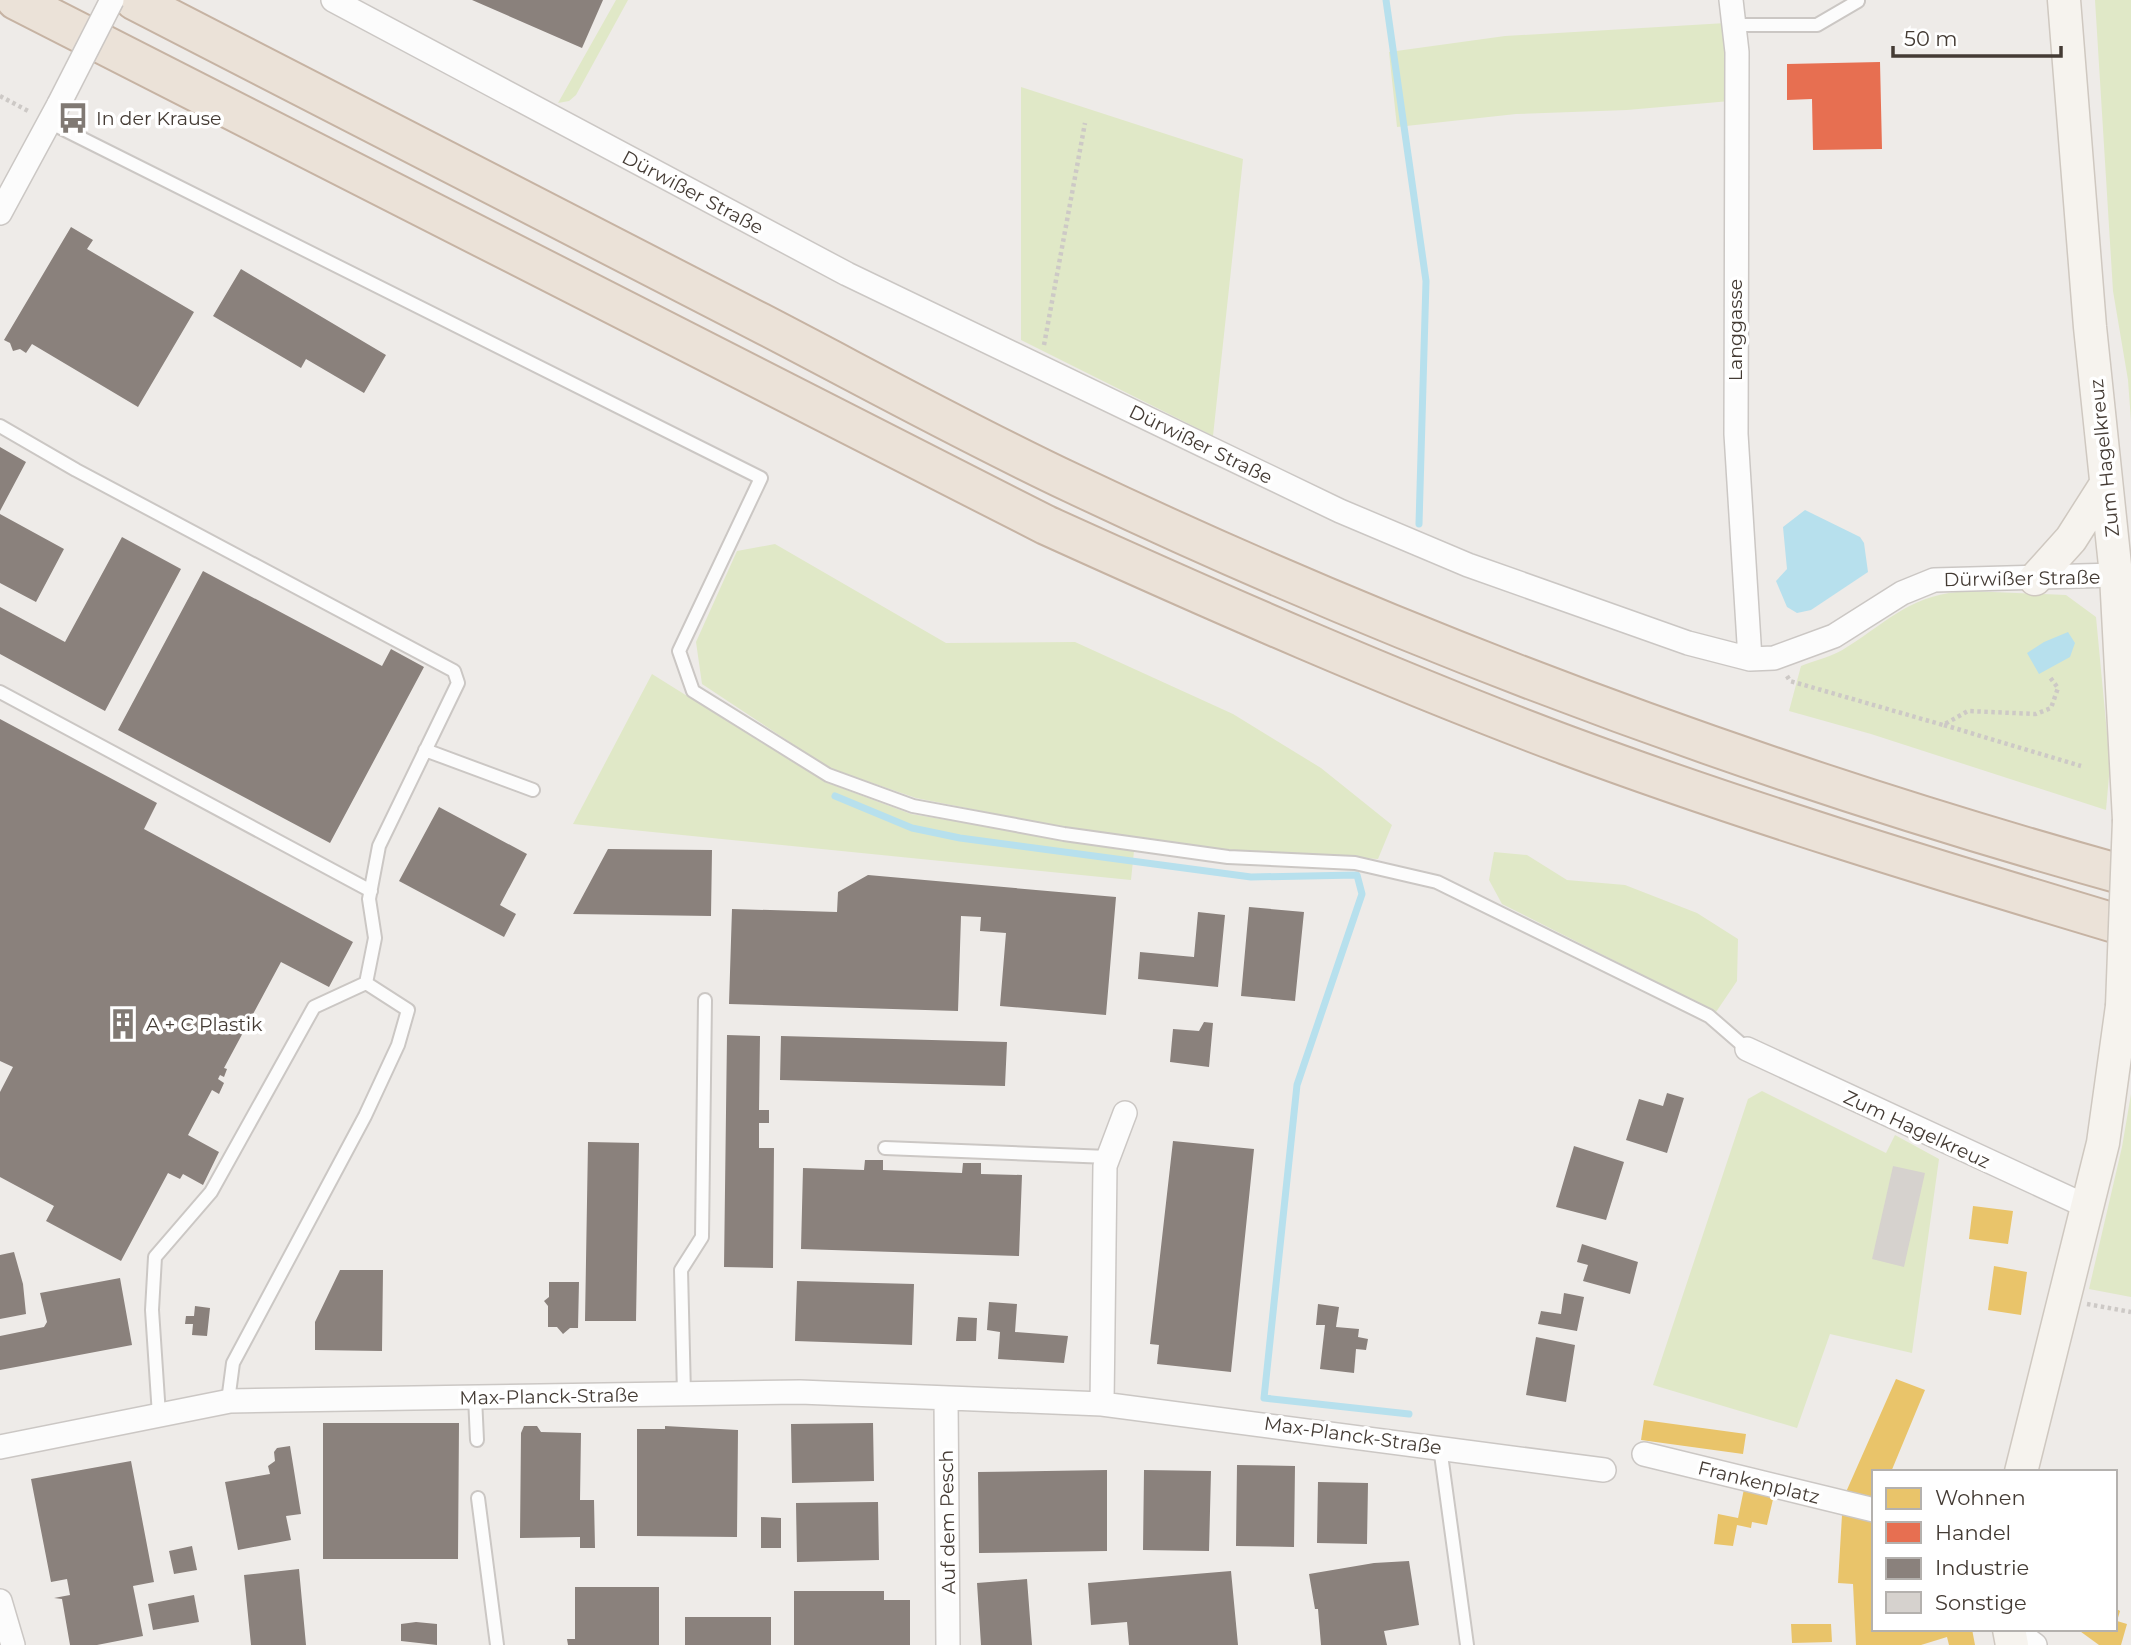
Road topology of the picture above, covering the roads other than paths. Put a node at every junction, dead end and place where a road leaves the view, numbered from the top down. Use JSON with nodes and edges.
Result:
{"nodes":[{"id":1,"x":16,"y":0,"type":"edge"},
{"id":2,"x":112,"y":0,"type":"edge"},
{"id":3,"x":134,"y":0,"type":"edge"},
{"id":4,"x":333,"y":0,"type":"edge"},
{"id":5,"x":1731,"y":0,"type":"edge"},
{"id":6,"x":2064,"y":0,"type":"edge"},
{"id":7,"x":1858,"y":1,"type":"edge"},
{"id":8,"x":1735,"y":25,"type":"junction"},
{"id":9,"x":54,"y":113,"type":"junction"},
{"id":10,"x":0,"y":213,"type":"edge"},
{"id":11,"x":0,"y":426,"type":"edge"},
{"id":12,"x":2106,"y":484,"type":"junction"},
{"id":13,"x":2123,"y":575,"type":"edge"},
{"id":14,"x":2035,"y":579,"type":"junction"},
{"id":15,"x":2126,"y":630,"type":"edge"},
{"id":16,"x":1750,"y":659,"type":"junction"},
{"id":17,"x":0,"y":692,"type":"edge"},
{"id":18,"x":425,"y":750,"type":"junction"},
{"id":19,"x":533,"y":790,"type":"dead end"},
{"id":20,"x":2131,"y":877,"type":"edge"},
{"id":21,"x":371,"y":891,"type":"junction"},
{"id":22,"x":2131,"y":928,"type":"edge"},
{"id":23,"x":366,"y":983,"type":"junction"},
{"id":24,"x":705,"y":1000,"type":"dead end"},
{"id":25,"x":1746,"y":1049,"type":"joint"},
{"id":26,"x":1125,"y":1113,"type":"dead end"},
{"id":27,"x":886,"y":1148,"type":"dead end"},
{"id":28,"x":1108,"y":1157,"type":"junction"},
{"id":29,"x":2088,"y":1207,"type":"junction"},
{"id":30,"x":684,"y":1394,"type":"junction"},
{"id":31,"x":475,"y":1397,"type":"junction"},
{"id":32,"x":946,"y":1399,"type":"junction"},
{"id":33,"x":228,"y":1401,"type":"junction"},
{"id":34,"x":1102,"y":1404,"type":"junction"},
{"id":35,"x":159,"y":1415,"type":"junction"},
{"id":36,"x":477,"y":1440,"type":"dead end"},
{"id":37,"x":0,"y":1447,"type":"edge"},
{"id":38,"x":1440,"y":1447,"type":"junction"},
{"id":39,"x":1644,"y":1454,"type":"dead end"},
{"id":40,"x":1604,"y":1470,"type":"dead end"},
{"id":41,"x":2022,"y":1470,"type":"edge"},
{"id":42,"x":478,"y":1498,"type":"dead end"},
{"id":43,"x":1872,"y":1510,"type":"edge"},
{"id":44,"x":0,"y":1601,"type":"edge"},
{"id":45,"x":2014,"y":1631,"type":"edge"},
{"id":46,"x":13,"y":1645,"type":"edge"},
{"id":47,"x":497,"y":1645,"type":"edge"},
{"id":48,"x":948,"y":1645,"type":"edge"},
{"id":49,"x":1467,"y":1645,"type":"edge"},
{"id":50,"x":2035,"y":1645,"type":"edge"}],
"edges":[{"from":1,"to":22,"type":"highway"},
{"from":2,"to":9,"type":"street","bridge":true},
{"from":3,"to":20,"type":"highway"},
{"from":4,"to":16,"type":"street","name":"Dürwißer Straße"},
{"from":5,"to":8,"type":"street","name":"Langgasse"},
{"from":6,"to":12,"type":"street","name":"Zum Hagelkreuz"},
{"from":7,"to":8,"type":"lane"},
{"from":8,"to":16,"type":"street","name":"Langgasse"},
{"from":9,"to":10,"type":"street"},
{"from":9,"to":25,"type":"lane"},
{"from":11,"to":18,"type":"lane"},
{"from":12,"to":13,"type":"street","name":"Zum Hagelkreuz"},
{"from":12,"to":14,"type":"street"},
{"from":13,"to":14,"type":"street","name":"Dürwißer Straße"},
{"from":13,"to":15,"type":"street","name":"Zum Hagelkreuz"},
{"from":14,"to":16,"type":"street","name":"Dürwißer Straße"},
{"from":15,"to":29,"type":"street","name":"Zum Hagelkreuz","bridge":true},
{"from":17,"to":21,"type":"lane"},
{"from":18,"to":19,"type":"lane"},
{"from":18,"to":21,"type":"lane"},
{"from":21,"to":23,"type":"lane"},
{"from":23,"to":33,"type":"lane"},
{"from":23,"to":35,"type":"lane"},
{"from":24,"to":30,"type":"lane"},
{"from":25,"to":29,"type":"street","name":"Zum Hagelkreuz"},
{"from":26,"to":28,"type":"street"},
{"from":27,"to":28,"type":"lane"},
{"from":28,"to":34,"type":"street"},
{"from":29,"to":41,"type":"street","name":"Zum Hagelkreuz"},
{"from":30,"to":31,"type":"street","name":"Max-Planck-Straße"},
{"from":30,"to":32,"type":"street","name":"Max-Planck-Straße"},
{"from":31,"to":33,"type":"street","name":"Max-Planck-Straße"},
{"from":31,"to":36,"type":"lane"},
{"from":32,"to":34,"type":"street","name":"Max-Planck-Straße"},
{"from":32,"to":48,"type":"street","name":"Auf dem Pesch"},
{"from":33,"to":35,"type":"street","name":"Max-Planck-Straße"},
{"from":34,"to":38,"type":"street","name":"Max-Planck-Straße"},
{"from":35,"to":37,"type":"street","name":"Max-Planck-Straße"},
{"from":38,"to":40,"type":"street","name":"Max-Planck-Straße"},
{"from":38,"to":49,"type":"lane"},
{"from":39,"to":43,"type":"street","name":"Frankenplatz"},
{"from":42,"to":47,"type":"lane"},
{"from":44,"to":46,"type":"street"},
{"from":45,"to":50,"type":"street"}]}
